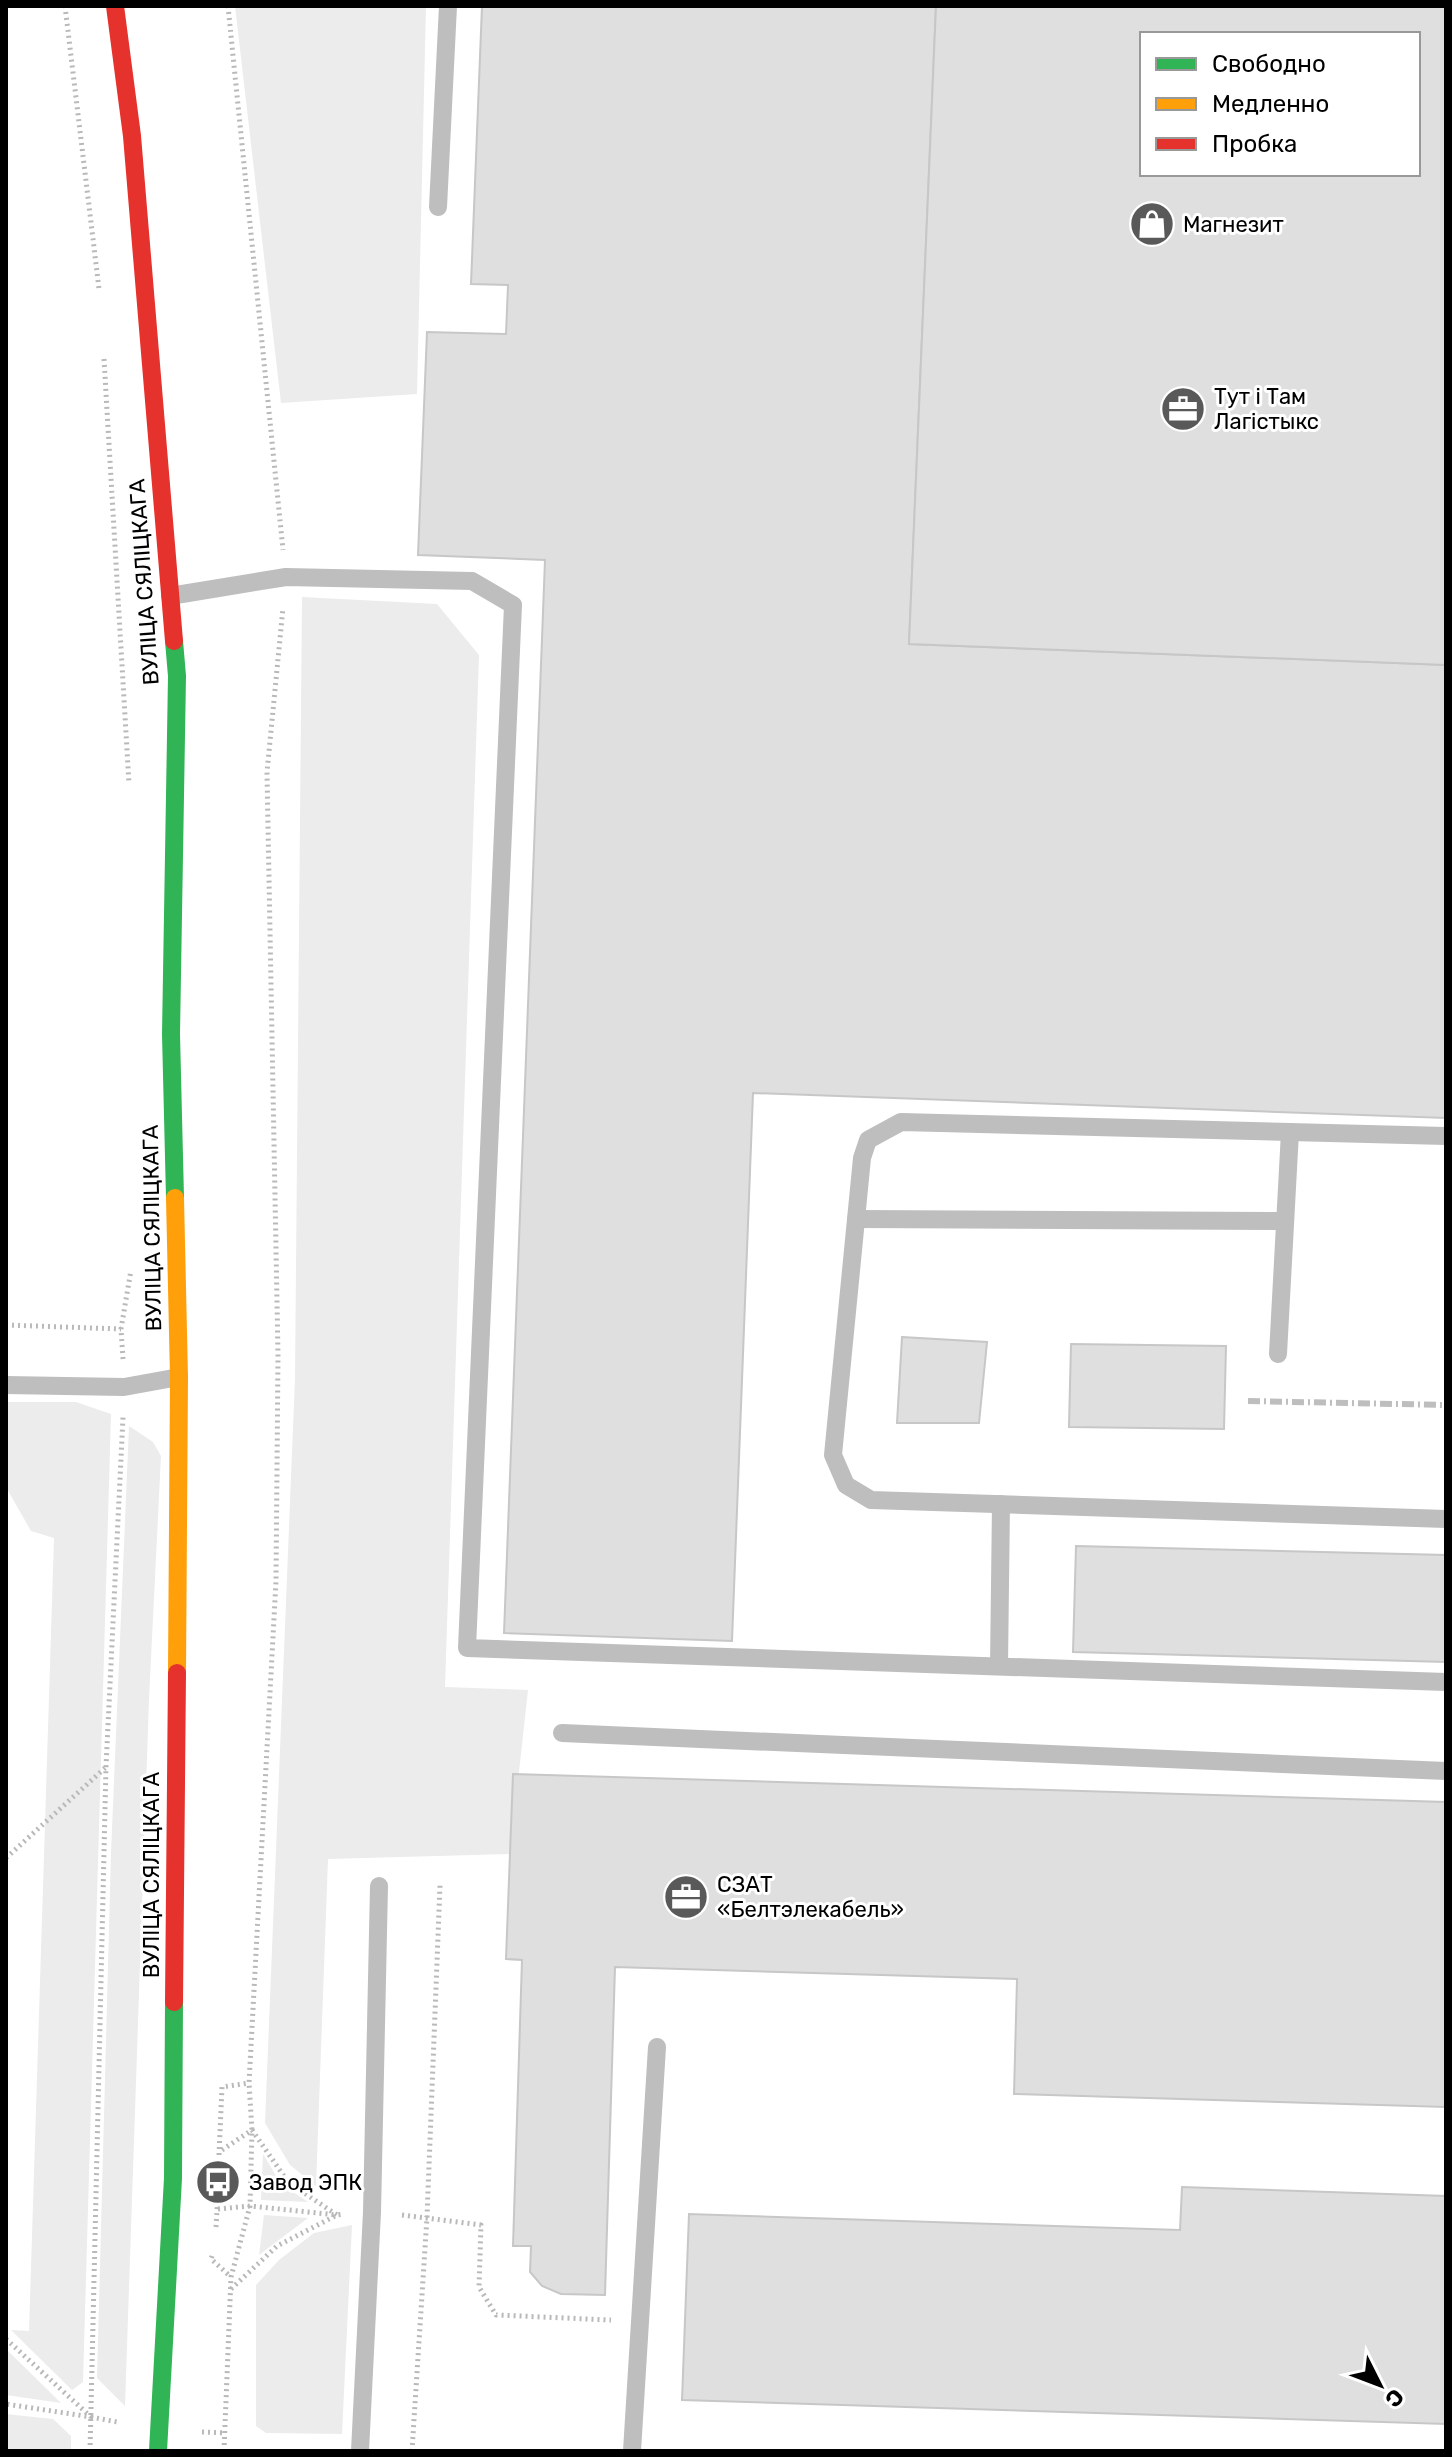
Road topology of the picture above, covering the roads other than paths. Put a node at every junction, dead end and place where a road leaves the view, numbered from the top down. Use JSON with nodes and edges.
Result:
{"nodes":[{"id":1,"x":115,"y":6,"type":"edge"},
{"id":2,"x":448,"y":6,"type":"edge"},
{"id":3,"x":438,"y":207,"type":"dead end"},
{"id":4,"x":170,"y":596,"type":"junction"},
{"id":5,"x":1290,"y":1132,"type":"junction"},
{"id":6,"x":1446,"y":1136,"type":"edge"},
{"id":7,"x":856,"y":1219,"type":"junction"},
{"id":8,"x":1284,"y":1221,"type":"junction"},
{"id":9,"x":1278,"y":1354,"type":"dead end"},
{"id":10,"x":179,"y":1377,"type":"junction"},
{"id":11,"x":6,"y":1385,"type":"edge"},
{"id":12,"x":1001,"y":1504,"type":"junction"},
{"id":13,"x":1446,"y":1519,"type":"edge"},
{"id":14,"x":999,"y":1666,"type":"junction"},
{"id":15,"x":1446,"y":1682,"type":"edge"},
{"id":16,"x":562,"y":1733,"type":"dead end"},
{"id":17,"x":1446,"y":1771,"type":"edge"},
{"id":18,"x":379,"y":1886,"type":"dead end"},
{"id":19,"x":657,"y":2047,"type":"dead end"},
{"id":20,"x":158,"y":2451,"type":"edge"},
{"id":21,"x":360,"y":2451,"type":"edge"},
{"id":22,"x":632,"y":2451,"type":"edge"}],
"edges":[{"from":1,"to":4,"type":"main road","name":"ВУЛІЦА СЯЛІЦКАГА"},
{"from":2,"to":3,"type":"lane"},
{"from":4,"to":10,"type":"main road","name":"ВУЛІЦА СЯЛІЦКАГА"},
{"from":4,"to":14,"type":"lane"},
{"from":5,"to":6,"type":"lane"},
{"from":5,"to":7,"type":"lane"},
{"from":5,"to":8,"type":"lane"},
{"from":7,"to":8,"type":"lane"},
{"from":7,"to":12,"type":"lane"},
{"from":8,"to":9,"type":"lane"},
{"from":10,"to":11,"type":"lane"},
{"from":10,"to":20,"type":"main road","name":"ВУЛІЦА СЯЛІЦКАГА"},
{"from":12,"to":13,"type":"lane"},
{"from":12,"to":14,"type":"lane"},
{"from":14,"to":15,"type":"lane"},
{"from":16,"to":17,"type":"lane"},
{"from":18,"to":21,"type":"lane"},
{"from":19,"to":22,"type":"lane"}]}
